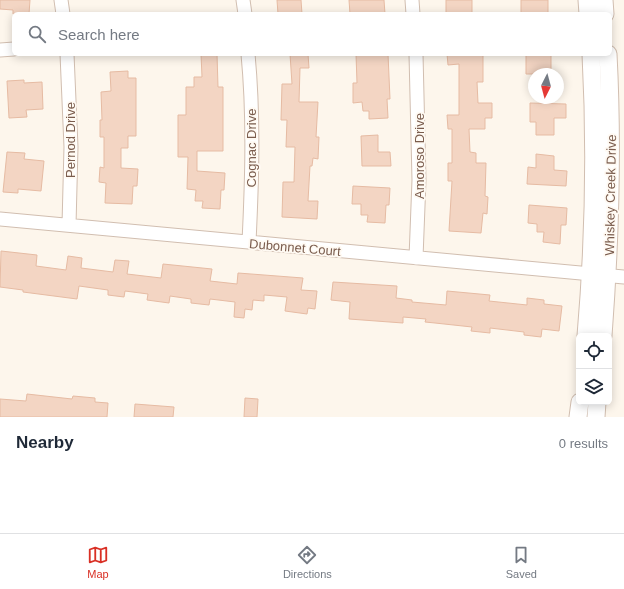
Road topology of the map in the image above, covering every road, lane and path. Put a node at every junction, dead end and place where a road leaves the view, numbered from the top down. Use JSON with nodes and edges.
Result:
{"nodes":[{"id":1,"x":61,"y":0,"type":"edge"},
{"id":2,"x":243,"y":0,"type":"edge"},
{"id":3,"x":412,"y":0,"type":"edge"},
{"id":4,"x":587,"y":0,"type":"edge"},
{"id":5,"x":604,"y":0,"type":"edge"},
{"id":6,"x":63,"y":12,"type":"edge"},
{"id":7,"x":245,"y":12,"type":"edge"},
{"id":8,"x":413,"y":12,"type":"edge"},
{"id":9,"x":588,"y":12,"type":"edge"},
{"id":10,"x":605,"y":12,"type":"edge"},
{"id":11,"x":12,"y":49,"type":"edge"},
{"id":12,"x":0,"y":50,"type":"edge"},
{"id":13,"x":67,"y":56,"type":"edge"},
{"id":14,"x":248,"y":56,"type":"edge"},
{"id":15,"x":416,"y":56,"type":"edge"},
{"id":16,"x":591,"y":56,"type":"edge"},
{"id":17,"x":608,"y":56,"type":"edge"},
{"id":18,"x":0,"y":219,"type":"edge"},
{"id":19,"x":69,"y":225,"type":"junction"},
{"id":20,"x":249,"y":242,"type":"junction"},
{"id":21,"x":416,"y":258,"type":"junction"},
{"id":22,"x":590,"y":274,"type":"junction"},
{"id":23,"x":616,"y":277,"type":"edge"},
{"id":24,"x":586,"y":333,"type":"edge"},
{"id":25,"x":604,"y":333,"type":"edge"},
{"id":26,"x":580,"y":405,"type":"edge"},
{"id":27,"x":597,"y":405,"type":"edge"},
{"id":28,"x":578,"y":417,"type":"edge"},
{"id":29,"x":596,"y":417,"type":"edge"}],
"edges":[{"from":1,"to":6,"type":"street"},
{"from":2,"to":7,"type":"street"},
{"from":3,"to":8,"type":"street"},
{"from":4,"to":9,"type":"street"},
{"from":5,"to":10,"type":"street"},
{"from":11,"to":12,"type":"street"},
{"from":13,"to":19,"type":"street","name":"Pernod Drive"},
{"from":14,"to":20,"type":"street","name":"Cognac Drive"},
{"from":15,"to":21,"type":"street","name":"Amoroso Drive"},
{"from":16,"to":22,"type":"street","name":"Whiskey Creek Drive"},
{"from":17,"to":23,"type":"street","name":"Whiskey Creek Drive"},
{"from":18,"to":19,"type":"street","name":"Dubonnet Court"},
{"from":19,"to":20,"type":"street","name":"Dubonnet Court"},
{"from":20,"to":21,"type":"street","name":"Dubonnet Court"},
{"from":21,"to":22,"type":"street","name":"Dubonnet Court"},
{"from":22,"to":23,"type":"street","name":"Dubonnet Court"},
{"from":22,"to":24,"type":"street","name":"Whiskey Creek Drive"},
{"from":23,"to":25,"type":"street","name":"Whiskey Creek Drive"},
{"from":26,"to":28,"type":"street"},
{"from":27,"to":29,"type":"street"}]}
